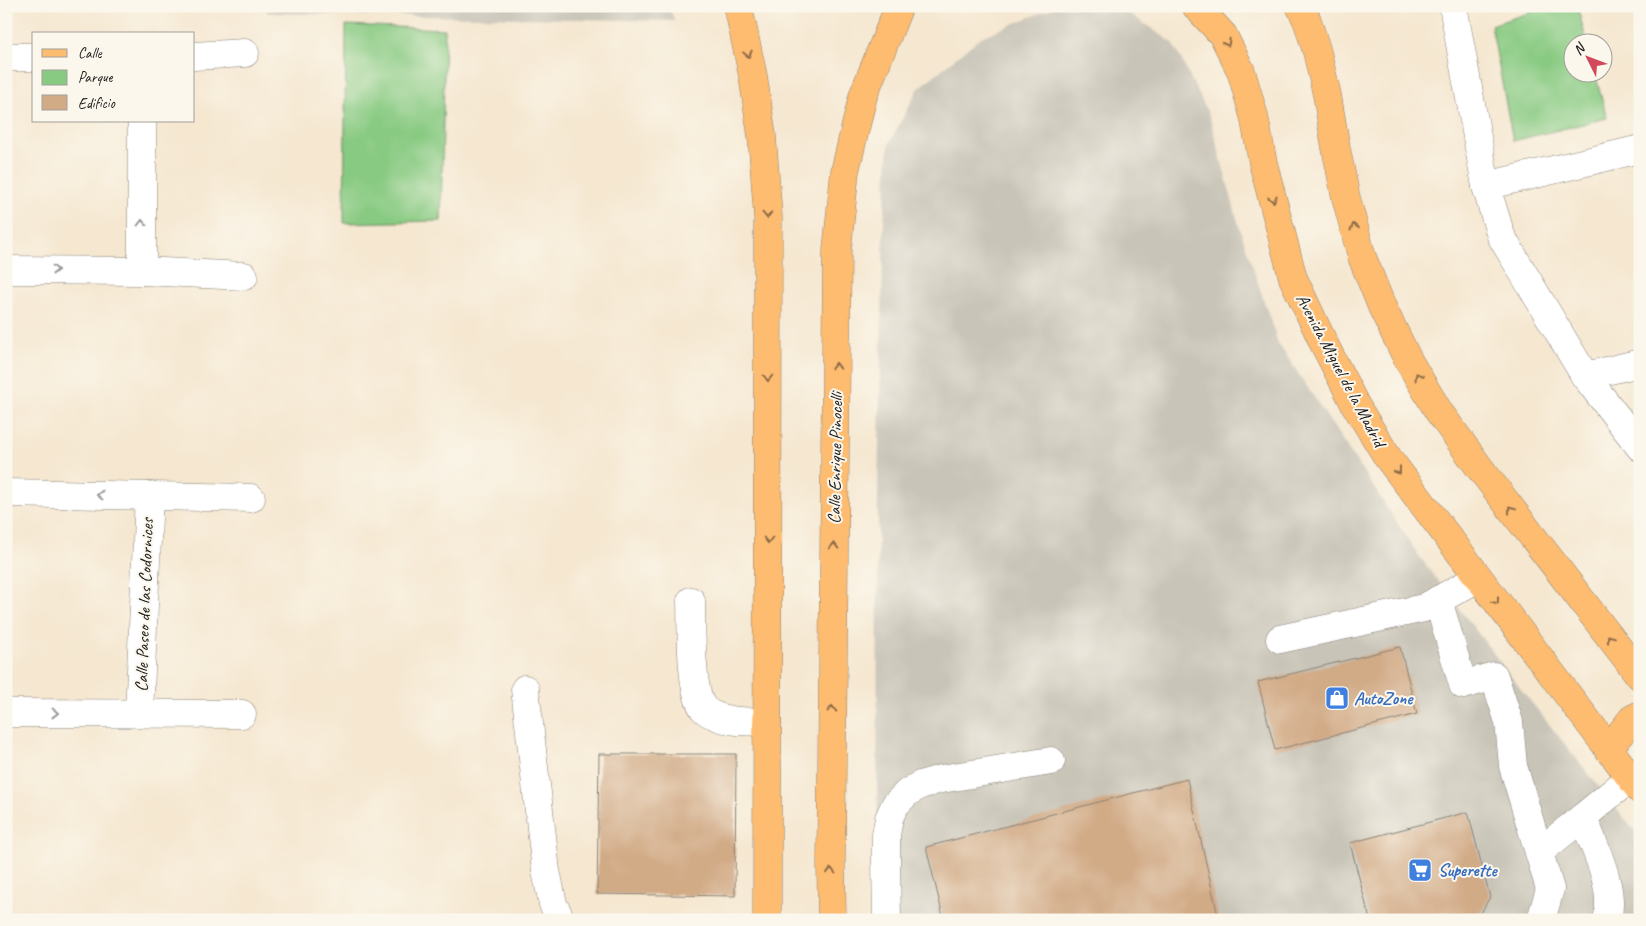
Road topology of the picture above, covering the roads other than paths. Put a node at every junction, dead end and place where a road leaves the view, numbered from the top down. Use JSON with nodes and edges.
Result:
{"nodes":[{"id":1,"x":738,"y":6,"type":"edge"},
{"id":2,"x":899,"y":6,"type":"edge"},
{"id":3,"x":1196,"y":6,"type":"edge"},
{"id":4,"x":1300,"y":6,"type":"edge"},
{"id":5,"x":1453,"y":6,"type":"edge"},
{"id":6,"x":244,"y":53,"type":"dead end"},
{"id":7,"x":195,"y":56,"type":"edge"},
{"id":8,"x":6,"y":57,"type":"edge"},
{"id":9,"x":32,"y":57,"type":"edge"},
{"id":10,"x":142,"y":122,"type":"edge"},
{"id":11,"x":1640,"y":149,"type":"edge"},
{"id":12,"x":1486,"y":186,"type":"junction"},
{"id":13,"x":6,"y":270,"type":"edge"},
{"id":14,"x":142,"y":271,"type":"junction"},
{"id":15,"x":244,"y":276,"type":"dead end"},
{"id":16,"x":1640,"y":363,"type":"edge"},
{"id":17,"x":1585,"y":376,"type":"junction"},
{"id":18,"x":1640,"y":447,"type":"edge"},
{"id":19,"x":6,"y":493,"type":"edge"},
{"id":20,"x":149,"y":496,"type":"junction"},
{"id":21,"x":251,"y":498,"type":"dead end"},
{"id":22,"x":1478,"y":578,"type":"junction"},
{"id":23,"x":1438,"y":600,"type":"junction"},
{"id":24,"x":691,"y":602,"type":"dead end"},
{"id":25,"x":1280,"y":639,"type":"dead end"},
{"id":26,"x":1640,"y":676,"type":"edge"},
{"id":27,"x":525,"y":689,"type":"dead end"},
{"id":28,"x":6,"y":713,"type":"edge"},
{"id":29,"x":139,"y":714,"type":"junction"},
{"id":30,"x":242,"y":714,"type":"dead end"},
{"id":31,"x":1640,"y":715,"type":"edge"},
{"id":32,"x":768,"y":722,"type":"junction"},
{"id":33,"x":1608,"y":749,"type":"junction"},
{"id":34,"x":1051,"y":761,"type":"dead end"},
{"id":35,"x":1635,"y":784,"type":"edge"},
{"id":36,"x":1583,"y":817,"type":"junction"},
{"id":37,"x":1539,"y":852,"type":"junction"},
{"id":38,"x":561,"y":920,"type":"edge"},
{"id":39,"x":767,"y":920,"type":"edge"},
{"id":40,"x":832,"y":920,"type":"edge"},
{"id":41,"x":887,"y":920,"type":"edge"},
{"id":42,"x":1541,"y":920,"type":"edge"},
{"id":43,"x":1606,"y":920,"type":"edge"}],
"edges":[{"from":1,"to":32,"type":"main road","one_way":true},
{"from":40,"to":2,"type":"main road","name":"Calle Enrique Pinocelli","one_way":true},
{"from":3,"to":22,"type":"main road","name":"Avenida Miguel de la Madrid","one_way":true},
{"from":26,"to":4,"type":"main road","one_way":true},
{"from":5,"to":12,"type":"street"},
{"from":6,"to":7,"type":"street"},
{"from":8,"to":9,"type":"street"},
{"from":14,"to":10,"type":"street","one_way":true},
{"from":11,"to":12,"type":"street"},
{"from":12,"to":17,"type":"street"},
{"from":13,"to":14,"type":"street","one_way":true},
{"from":14,"to":15,"type":"street"},
{"from":16,"to":17,"type":"street"},
{"from":17,"to":18,"type":"street"},
{"from":20,"to":19,"type":"street","name":"Calle Paseo de las Codornices","one_way":true},
{"from":20,"to":21,"type":"street","name":"Calle Paseo de las Codornices"},
{"from":20,"to":29,"type":"street","name":"Calle Paseo de las Codornices"},
{"from":22,"to":23,"type":"street"},
{"from":22,"to":33,"type":"main road","name":"Avenida Miguel de la Madrid","one_way":true},
{"from":23,"to":25,"type":"street"},
{"from":23,"to":37,"type":"street"},
{"from":24,"to":32,"type":"street"},
{"from":27,"to":38,"type":"street"},
{"from":28,"to":29,"type":"street","name":"Calle Paseo de las Codornices","one_way":true},
{"from":29,"to":30,"type":"street","name":"Calle Paseo de las Codornices"},
{"from":31,"to":33,"type":"main road"},
{"from":32,"to":39,"type":"main road"},
{"from":33,"to":35,"type":"main road","name":"Avenida Miguel de la Madrid"},
{"from":34,"to":41,"type":"street"},
{"from":35,"to":36,"type":"street"},
{"from":36,"to":37,"type":"street"},
{"from":36,"to":43,"type":"street"},
{"from":37,"to":42,"type":"street"}]}
